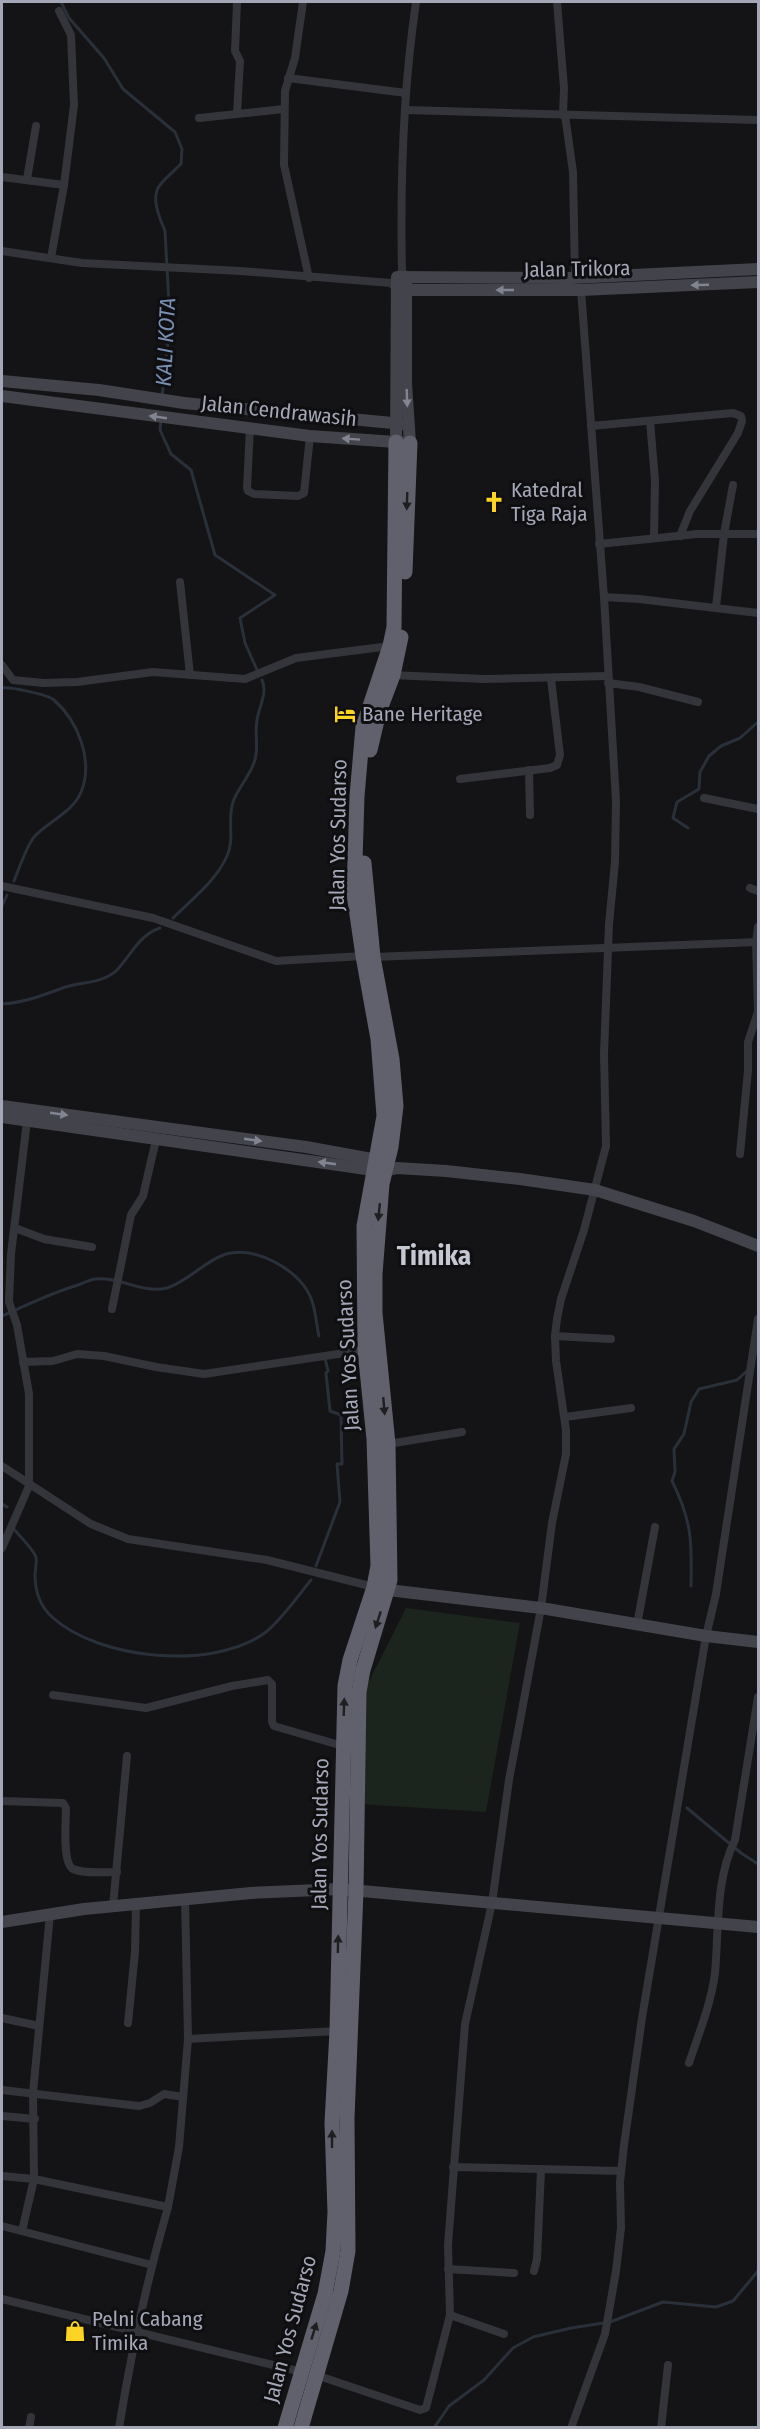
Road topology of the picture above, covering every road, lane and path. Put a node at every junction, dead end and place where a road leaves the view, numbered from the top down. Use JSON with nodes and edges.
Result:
{"nodes":[{"id":1,"x":237,"y":2,"type":"edge"},
{"id":2,"x":303,"y":2,"type":"edge"},
{"id":3,"x":416,"y":2,"type":"edge"},
{"id":4,"x":557,"y":2,"type":"edge"},
{"id":5,"x":59,"y":11,"type":"dead end"},
{"id":6,"x":288,"y":78,"type":"junction"},
{"id":7,"x":406,"y":93,"type":"junction"},
{"id":8,"x":284,"y":109,"type":"junction"},
{"id":9,"x":406,"y":110,"type":"junction"},
{"id":10,"x":237,"y":113,"type":"junction"},
{"id":11,"x":564,"y":115,"type":"junction"},
{"id":12,"x":199,"y":118,"type":"dead end"},
{"id":13,"x":759,"y":120,"type":"edge"},
{"id":14,"x":36,"y":126,"type":"dead end"},
{"id":15,"x":2,"y":177,"type":"edge"},
{"id":16,"x":27,"y":179,"type":"junction"},
{"id":17,"x":64,"y":185,"type":"junction"},
{"id":18,"x":2,"y":251,"type":"edge"},
{"id":19,"x":51,"y":258,"type":"junction"},
{"id":20,"x":759,"y":269,"type":"edge"},
{"id":21,"x":309,"y":278,"type":"junction"},
{"id":22,"x":575,"y":278,"type":"junction"},
{"id":23,"x":400,"y":281,"type":"junction"},
{"id":24,"x":759,"y":282,"type":"edge"},
{"id":25,"x":581,"y":290,"type":"junction"},
{"id":26,"x":2,"y":381,"type":"edge"},
{"id":27,"x":74,"y":388,"type":"junction"},
{"id":28,"x":2,"y":396,"type":"edge"},
{"id":29,"x":73,"y":404,"type":"junction"},
{"id":30,"x":225,"y":407,"type":"junction"},
{"id":31,"x":650,"y":421,"type":"junction"},
{"id":32,"x":402,"y":424,"type":"junction"},
{"id":33,"x":225,"y":426,"type":"junction"},
{"id":34,"x":591,"y":426,"type":"junction"},
{"id":35,"x":250,"y":428,"type":"junction"},
{"id":36,"x":310,"y":436,"type":"junction"},
{"id":37,"x":403,"y":442,"type":"junction"},
{"id":38,"x":733,"y":485,"type":"dead end"},
{"id":39,"x":724,"y":534,"type":"junction"},
{"id":40,"x":759,"y":534,"type":"edge"},
{"id":41,"x":680,"y":536,"type":"junction"},
{"id":42,"x":654,"y":538,"type":"junction"},
{"id":43,"x":599,"y":544,"type":"junction"},
{"id":44,"x":180,"y":582,"type":"dead end"},
{"id":45,"x":604,"y":597,"type":"junction"},
{"id":46,"x":716,"y":607,"type":"junction"},
{"id":47,"x":759,"y":613,"type":"edge"},
{"id":48,"x":390,"y":646,"type":"junction"},
{"id":49,"x":2,"y":665,"type":"edge"},
{"id":50,"x":387,"y":674,"type":"junction"},
{"id":51,"x":190,"y":675,"type":"junction"},
{"id":52,"x":551,"y":679,"type":"junction"},
{"id":53,"x":608,"y":679,"type":"junction"},
{"id":54,"x":698,"y":702,"type":"dead end"},
{"id":55,"x":529,"y":770,"type":"junction"},
{"id":56,"x":460,"y":779,"type":"dead end"},
{"id":57,"x":704,"y":798,"type":"dead end"},
{"id":58,"x":759,"y":809,"type":"edge"},
{"id":59,"x":530,"y":815,"type":"dead end"},
{"id":60,"x":2,"y":886,"type":"edge"},
{"id":61,"x":759,"y":927,"type":"edge"},
{"id":62,"x":757,"y":942,"type":"edge"},
{"id":63,"x":609,"y":948,"type":"junction"},
{"id":64,"x":368,"y":956,"type":"junction"},
{"id":65,"x":2,"y":1106,"type":"edge"},
{"id":66,"x":2,"y":1118,"type":"edge"},
{"id":67,"x":27,"y":1121,"type":"junction"},
{"id":68,"x":154,"y":1138,"type":"junction"},
{"id":69,"x":740,"y":1154,"type":"dead end"},
{"id":70,"x":383,"y":1166,"type":"junction"},
{"id":71,"x":595,"y":1190,"type":"junction"},
{"id":72,"x":15,"y":1228,"type":"junction"},
{"id":73,"x":759,"y":1245,"type":"edge"},
{"id":74,"x":92,"y":1247,"type":"dead end"},
{"id":75,"x":6,"y":1254,"type":"edge"},
{"id":76,"x":112,"y":1309,"type":"dead end"},
{"id":77,"x":759,"y":1319,"type":"edge"},
{"id":78,"x":555,"y":1336,"type":"junction"},
{"id":79,"x":611,"y":1339,"type":"dead end"},
{"id":80,"x":364,"y":1350,"type":"junction"},
{"id":81,"x":23,"y":1362,"type":"junction"},
{"id":82,"x":631,"y":1408,"type":"dead end"},
{"id":83,"x":565,"y":1417,"type":"junction"},
{"id":84,"x":462,"y":1432,"type":"dead end"},
{"id":85,"x":388,"y":1444,"type":"junction"},
{"id":86,"x":2,"y":1466,"type":"edge"},
{"id":87,"x":29,"y":1486,"type":"junction"},
{"id":88,"x":655,"y":1527,"type":"dead end"},
{"id":89,"x":2,"y":1547,"type":"edge"},
{"id":90,"x":381,"y":1589,"type":"junction"},
{"id":91,"x":542,"y":1608,"type":"junction"},
{"id":92,"x":637,"y":1624,"type":"junction"},
{"id":93,"x":706,"y":1636,"type":"junction"},
{"id":94,"x":759,"y":1642,"type":"edge"},
{"id":95,"x":53,"y":1695,"type":"dead end"},
{"id":96,"x":759,"y":1697,"type":"edge"},
{"id":97,"x":343,"y":1746,"type":"junction"},
{"id":98,"x":127,"y":1756,"type":"dead end"},
{"id":99,"x":2,"y":1802,"type":"edge"},
{"id":100,"x":117,"y":1872,"type":"junction"},
{"id":101,"x":348,"y":1890,"type":"junction"},
{"id":102,"x":185,"y":1899,"type":"junction"},
{"id":103,"x":492,"y":1903,"type":"junction"},
{"id":104,"x":136,"y":1904,"type":"junction"},
{"id":105,"x":113,"y":1906,"type":"junction"},
{"id":106,"x":50,"y":1914,"type":"junction"},
{"id":107,"x":660,"y":1919,"type":"junction"},
{"id":108,"x":2,"y":1922,"type":"edge"},
{"id":109,"x":718,"y":1924,"type":"junction"},
{"id":110,"x":759,"y":1927,"type":"edge"},
{"id":111,"x":2,"y":2018,"type":"edge"},
{"id":112,"x":128,"y":2023,"type":"dead end"},
{"id":113,"x":39,"y":2026,"type":"junction"},
{"id":114,"x":337,"y":2031,"type":"junction"},
{"id":115,"x":188,"y":2039,"type":"junction"},
{"id":116,"x":689,"y":2062,"type":"dead end"},
{"id":117,"x":2,"y":2090,"type":"edge"},
{"id":118,"x":33,"y":2093,"type":"junction"},
{"id":119,"x":183,"y":2097,"type":"junction"},
{"id":120,"x":2,"y":2116,"type":"edge"},
{"id":121,"x":35,"y":2119,"type":"junction"},
{"id":122,"x":453,"y":2167,"type":"junction"},
{"id":123,"x":541,"y":2170,"type":"junction"},
{"id":124,"x":621,"y":2171,"type":"junction"},
{"id":125,"x":2,"y":2176,"type":"edge"},
{"id":126,"x":34,"y":2179,"type":"junction"},
{"id":127,"x":168,"y":2207,"type":"junction"},
{"id":128,"x":342,"y":2212,"type":"junction"},
{"id":129,"x":2,"y":2226,"type":"edge"},
{"id":130,"x":22,"y":2231,"type":"junction"},
{"id":131,"x":152,"y":2265,"type":"junction"},
{"id":132,"x":448,"y":2269,"type":"junction"},
{"id":133,"x":534,"y":2271,"type":"dead end"},
{"id":134,"x":514,"y":2272,"type":"dead end"},
{"id":135,"x":2,"y":2299,"type":"edge"},
{"id":136,"x":450,"y":2315,"type":"junction"},
{"id":137,"x":136,"y":2333,"type":"junction"},
{"id":138,"x":504,"y":2334,"type":"dead end"},
{"id":139,"x":668,"y":2365,"type":"dead end"},
{"id":140,"x":309,"y":2374,"type":"junction"},
{"id":141,"x":31,"y":2417,"type":"dead end"},
{"id":142,"x":29,"y":2427,"type":"edge"},
{"id":143,"x":119,"y":2427,"type":"edge"},
{"id":144,"x":285,"y":2427,"type":"edge"},
{"id":145,"x":301,"y":2427,"type":"edge"},
{"id":146,"x":571,"y":2427,"type":"edge"},
{"id":147,"x":661,"y":2427,"type":"edge"}],
"edges":[{"from":1,"to":10,"type":"street"},
{"from":2,"to":6,"type":"street"},
{"from":3,"to":7,"type":"street"},
{"from":4,"to":11,"type":"street"},
{"from":5,"to":17,"type":"street"},
{"from":6,"to":7,"type":"street"},
{"from":6,"to":8,"type":"street"},
{"from":7,"to":9,"type":"street"},
{"from":8,"to":10,"type":"street"},
{"from":8,"to":21,"type":"street"},
{"from":9,"to":11,"type":"street"},
{"from":9,"to":23,"type":"street"},
{"from":10,"to":12,"type":"street"},
{"from":11,"to":13,"type":"street"},
{"from":11,"to":22,"type":"street"},
{"from":14,"to":16,"type":"street"},
{"from":15,"to":16,"type":"street"},
{"from":16,"to":17,"type":"street"},
{"from":17,"to":19,"type":"street"},
{"from":18,"to":19,"type":"street"},
{"from":19,"to":21,"type":"street"},
{"from":20,"to":22,"type":"street","name":"Jalan Trikora"},
{"from":21,"to":23,"type":"street"},
{"from":22,"to":23,"type":"street","name":"Jalan Trikora"},
{"from":25,"to":23,"type":"street","name":"Jalan Trikora","one_way":true},
{"from":23,"to":32,"type":"street","name":"Jalan Yos Sudarso"},
{"from":24,"to":25,"type":"street","name":"Jalan Trikora","one_way":true},
{"from":25,"to":34,"type":"street"},
{"from":26,"to":27,"type":"street","name":"Jalan Cendrawasih"},
{"from":27,"to":29,"type":"street"},
{"from":27,"to":30,"type":"street","name":"Jalan Cendrawasih"},
{"from":28,"to":29,"type":"street","name":"Jalan Cendrawasih"},
{"from":33,"to":29,"type":"street","name":"Jalan Cendrawasih","one_way":true},
{"from":30,"to":32,"type":"street","name":"Jalan Cendrawasih"},
{"from":30,"to":33,"type":"street"},
{"from":31,"to":34,"type":"street"},
{"from":31,"to":41,"type":"street"},
{"from":31,"to":42,"type":"street"},
{"from":32,"to":37,"type":"street","name":"Jalan Yos Sudarso"},
{"from":33,"to":35,"type":"street","name":"Jalan Cendrawasih"},
{"from":34,"to":43,"type":"street"},
{"from":35,"to":36,"type":"street","name":"Jalan Cendrawasih"},
{"from":35,"to":36,"type":"street"},
{"from":37,"to":36,"type":"street","name":"Jalan Cendrawasih","one_way":true},
{"from":37,"to":48,"type":"highway","name":"Jalan Yos Sudarso"},
{"from":37,"to":50,"type":"highway","name":"Jalan Yos Sudarso","one_way":true},
{"from":38,"to":39,"type":"street"},
{"from":39,"to":40,"type":"street"},
{"from":39,"to":41,"type":"street"},
{"from":39,"to":46,"type":"street"},
{"from":41,"to":42,"type":"street"},
{"from":42,"to":43,"type":"street"},
{"from":43,"to":45,"type":"street"},
{"from":44,"to":51,"type":"street"},
{"from":45,"to":46,"type":"street"},
{"from":45,"to":53,"type":"street"},
{"from":46,"to":47,"type":"street"},
{"from":48,"to":50,"type":"highway","name":"Jalan Yos Sudarso"},
{"from":48,"to":51,"type":"street"},
{"from":49,"to":51,"type":"street"},
{"from":50,"to":52,"type":"street"},
{"from":50,"to":64,"type":"highway","name":"Jalan Yos Sudarso"},
{"from":52,"to":53,"type":"street"},
{"from":52,"to":55,"type":"street"},
{"from":53,"to":54,"type":"street"},
{"from":53,"to":63,"type":"street"},
{"from":55,"to":56,"type":"street"},
{"from":55,"to":59,"type":"street"},
{"from":57,"to":58,"type":"street"},
{"from":60,"to":64,"type":"street"},
{"from":61,"to":62,"type":"street"},
{"from":62,"to":63,"type":"street"},
{"from":62,"to":69,"type":"street"},
{"from":63,"to":64,"type":"street"},
{"from":63,"to":71,"type":"street"},
{"from":64,"to":70,"type":"highway","name":"Jalan Yos Sudarso"},
{"from":65,"to":70,"type":"street","one_way":true},
{"from":66,"to":67,"type":"street"},
{"from":67,"to":68,"type":"street"},
{"from":67,"to":72,"type":"street"},
{"from":70,"to":68,"type":"street","one_way":true},
{"from":68,"to":76,"type":"street"},
{"from":70,"to":71,"type":"street"},
{"from":70,"to":80,"type":"highway","name":"Jalan Yos Sudarso"},
{"from":70,"to":85,"type":"highway","name":"Jalan Yos Sudarso","one_way":true},
{"from":71,"to":73,"type":"street"},
{"from":71,"to":78,"type":"street"},
{"from":72,"to":74,"type":"street"},
{"from":72,"to":75,"type":"street"},
{"from":75,"to":81,"type":"street"},
{"from":77,"to":93,"type":"street"},
{"from":78,"to":79,"type":"street"},
{"from":78,"to":83,"type":"street"},
{"from":80,"to":81,"type":"street"},
{"from":80,"to":90,"type":"highway","name":"Jalan Yos Sudarso"},
{"from":81,"to":87,"type":"street"},
{"from":82,"to":83,"type":"street"},
{"from":83,"to":91,"type":"street"},
{"from":84,"to":85,"type":"street"},
{"from":85,"to":90,"type":"highway","name":"Jalan Yos Sudarso"},
{"from":86,"to":87,"type":"street"},
{"from":87,"to":89,"type":"street"},
{"from":87,"to":90,"type":"street"},
{"from":88,"to":92,"type":"street"},
{"from":90,"to":91,"type":"street"},
{"from":97,"to":90,"type":"highway","name":"Jalan Yos Sudarso","one_way":true},
{"from":90,"to":101,"type":"highway","name":"Jalan Yos Sudarso","one_way":true},
{"from":91,"to":92,"type":"street"},
{"from":91,"to":103,"type":"street"},
{"from":92,"to":93,"type":"street"},
{"from":93,"to":94,"type":"street"},
{"from":93,"to":107,"type":"street"},
{"from":95,"to":97,"type":"street"},
{"from":96,"to":109,"type":"street"},
{"from":97,"to":101,"type":"highway","name":"Jalan Yos Sudarso"},
{"from":98,"to":100,"type":"street"},
{"from":99,"to":100,"type":"street"},
{"from":100,"to":105,"type":"street"},
{"from":101,"to":102,"type":"street"},
{"from":101,"to":103,"type":"street"},
{"from":114,"to":101,"type":"highway","name":"Jalan Yos Sudarso","one_way":true},
{"from":101,"to":128,"type":"highway","name":"Jalan Yos Sudarso"},
{"from":102,"to":104,"type":"street"},
{"from":102,"to":115,"type":"street"},
{"from":103,"to":107,"type":"street"},
{"from":103,"to":122,"type":"street"},
{"from":104,"to":105,"type":"street"},
{"from":104,"to":112,"type":"street"},
{"from":105,"to":106,"type":"street"},
{"from":106,"to":108,"type":"street"},
{"from":106,"to":113,"type":"street"},
{"from":107,"to":109,"type":"street"},
{"from":107,"to":124,"type":"street"},
{"from":109,"to":110,"type":"street"},
{"from":109,"to":116,"type":"street"},
{"from":111,"to":113,"type":"street"},
{"from":113,"to":118,"type":"street"},
{"from":114,"to":115,"type":"street"},
{"from":128,"to":114,"type":"highway","name":"Jalan Yos Sudarso","one_way":true},
{"from":115,"to":119,"type":"street"},
{"from":117,"to":118,"type":"street"},
{"from":118,"to":119,"type":"street"},
{"from":118,"to":121,"type":"street"},
{"from":119,"to":127,"type":"street"},
{"from":120,"to":121,"type":"street"},
{"from":121,"to":126,"type":"street"},
{"from":122,"to":123,"type":"street"},
{"from":122,"to":132,"type":"street"},
{"from":123,"to":124,"type":"street"},
{"from":123,"to":133,"type":"street"},
{"from":124,"to":146,"type":"street"},
{"from":125,"to":126,"type":"street"},
{"from":126,"to":127,"type":"street"},
{"from":126,"to":130,"type":"street"},
{"from":127,"to":131,"type":"street"},
{"from":128,"to":140,"type":"highway","name":"Jalan Yos Sudarso"},
{"from":129,"to":130,"type":"street"},
{"from":130,"to":131,"type":"street"},
{"from":131,"to":137,"type":"street"},
{"from":132,"to":134,"type":"street"},
{"from":132,"to":136,"type":"street"},
{"from":135,"to":137,"type":"street"},
{"from":136,"to":138,"type":"street"},
{"from":136,"to":140,"type":"street"},
{"from":137,"to":140,"type":"street"},
{"from":137,"to":143,"type":"street"},
{"from":139,"to":147,"type":"street"},
{"from":140,"to":144,"type":"highway","name":"Jalan Yos Sudarso"},
{"from":140,"to":145,"type":"highway","name":"Jalan Yos Sudarso"},
{"from":141,"to":142,"type":"street"}]}
